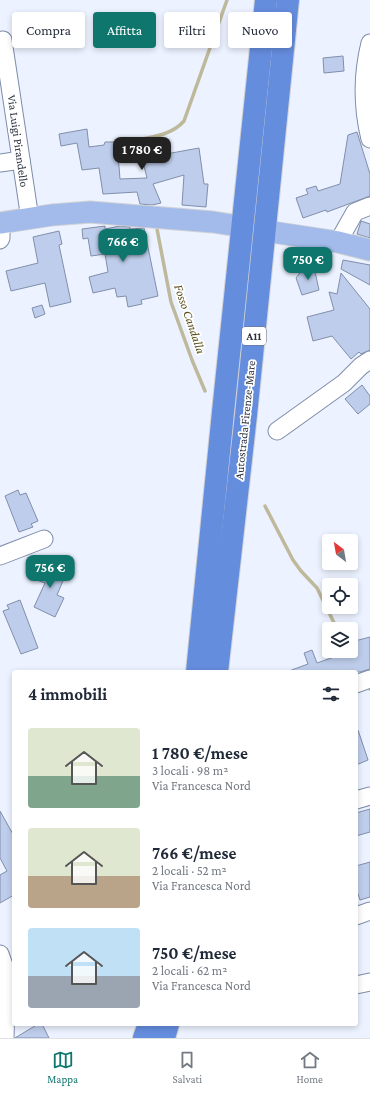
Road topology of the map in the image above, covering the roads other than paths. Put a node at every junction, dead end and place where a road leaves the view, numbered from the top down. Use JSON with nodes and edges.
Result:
{"nodes":[{"id":1,"x":266,"y":0,"type":"edge"},
{"id":2,"x":288,"y":0,"type":"edge"},
{"id":3,"x":3,"y":40,"type":"dead end"},
{"id":4,"x":370,"y":43,"type":"edge"},
{"id":5,"x":370,"y":139,"type":"edge"},
{"id":6,"x":21,"y":160,"type":"junction"},
{"id":7,"x":0,"y":163,"type":"edge"},
{"id":8,"x":370,"y":206,"type":"edge"},
{"id":9,"x":30,"y":218,"type":"junction"},
{"id":10,"x":232,"y":225,"type":"dead end"},
{"id":11,"x":0,"y":229,"type":"edge"},
{"id":12,"x":272,"y":232,"type":"dead end"},
{"id":13,"x":338,"y":242,"type":"junction"},
{"id":14,"x":370,"y":250,"type":"edge"},
{"id":15,"x":370,"y":360,"type":"edge"},
{"id":16,"x":278,"y":431,"type":"dead end"},
{"id":17,"x":44,"y":539,"type":"dead end"},
{"id":18,"x":0,"y":556,"type":"edge"},
{"id":19,"x":197,"y":670,"type":"edge"},
{"id":20,"x":217,"y":670,"type":"edge"},
{"id":21,"x":370,"y":679,"type":"edge"},
{"id":22,"x":358,"y":683,"type":"edge"},
{"id":23,"x":370,"y":796,"type":"edge"},
{"id":24,"x":358,"y":799,"type":"edge"},
{"id":25,"x":370,"y":911,"type":"edge"},
{"id":26,"x":358,"y":915,"type":"edge"},
{"id":27,"x":0,"y":954,"type":"edge"},
{"id":28,"x":370,"y":982,"type":"edge"},
{"id":29,"x":358,"y":985,"type":"edge"},
{"id":30,"x":148,"y":1026,"type":"edge"},
{"id":31,"x":167,"y":1026,"type":"edge"},
{"id":32,"x":5,"y":1038,"type":"edge"},
{"id":33,"x":144,"y":1038,"type":"edge"},
{"id":34,"x":164,"y":1038,"type":"edge"}],
"edges":[{"from":1,"to":19,"type":"highway","name":"Autostrada Firenze-Mare","number":"A11"},
{"from":2,"to":20,"type":"highway","name":"Autostrada Firenze-Mare","number":"A11"},
{"from":3,"to":6,"type":"street","name":"Via Luigi Pirandello"},
{"from":4,"to":5,"type":"street"},
{"from":6,"to":7,"type":"street"},
{"from":6,"to":9,"type":"street","name":"Via Luigi Pirandello"},
{"from":8,"to":13,"type":"street"},
{"from":9,"to":10,"type":"main road"},
{"from":9,"to":11,"type":"main road"},
{"from":12,"to":13,"type":"main road"},
{"from":13,"to":14,"type":"main road"},
{"from":15,"to":16,"type":"street"},
{"from":17,"to":18,"type":"street"},
{"from":21,"to":22,"type":"street"},
{"from":23,"to":24,"type":"street"},
{"from":25,"to":26,"type":"street"},
{"from":27,"to":32,"type":"street"},
{"from":28,"to":29,"type":"street"},
{"from":30,"to":33,"type":"highway"},
{"from":31,"to":34,"type":"highway"}]}
